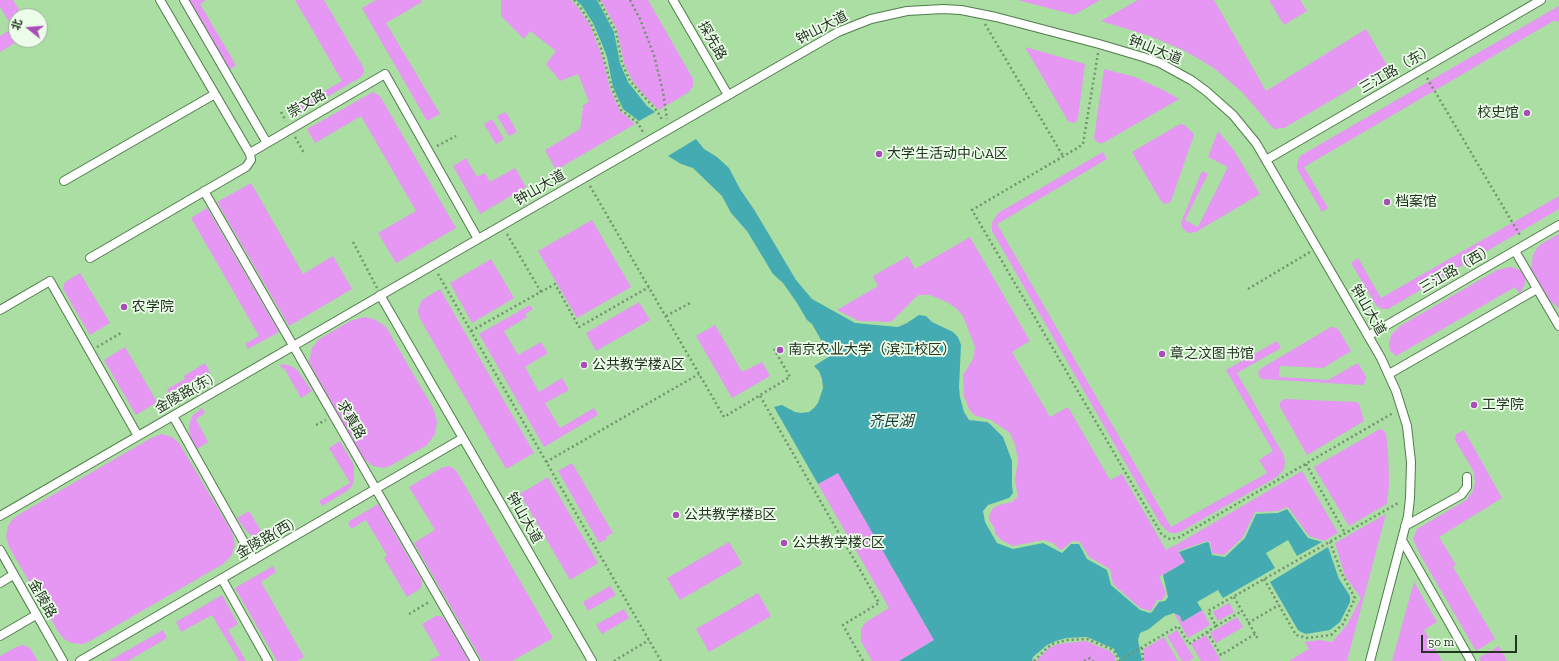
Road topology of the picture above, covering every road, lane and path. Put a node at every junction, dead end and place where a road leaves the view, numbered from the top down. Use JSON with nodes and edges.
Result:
{"nodes":[{"id":1,"x":160,"y":0,"type":"edge"},
{"id":2,"x":184,"y":0,"type":"edge"},
{"id":3,"x":574,"y":0,"type":"edge"},
{"id":4,"x":599,"y":0,"type":"edge"},
{"id":5,"x":630,"y":0,"type":"edge"},
{"id":6,"x":673,"y":0,"type":"edge"},
{"id":7,"x":1541,"y":0,"type":"edge"},
{"id":8,"x":978,"y":13,"type":"junction"},
{"id":9,"x":1099,"y":44,"type":"junction"},
{"id":10,"x":1422,"y":70,"type":"junction"},
{"id":11,"x":215,"y":94,"type":"junction"},
{"id":12,"x":728,"y":95,"type":"junction"},
{"id":13,"x":668,"y":129,"type":"junction"},
{"id":14,"x":456,"y":136,"type":"dead end"},
{"id":15,"x":648,"y":141,"type":"junction"},
{"id":16,"x":267,"y":143,"type":"junction"},
{"id":17,"x":428,"y":152,"type":"junction"},
{"id":18,"x":250,"y":153,"type":"junction"},
{"id":19,"x":1063,"y":156,"type":"junction"},
{"id":20,"x":1266,"y":160,"type":"junction"},
{"id":21,"x":585,"y":177,"type":"junction"},
{"id":22,"x":64,"y":181,"type":"dead end"},
{"id":23,"x":204,"y":191,"type":"junction"},
{"id":24,"x":502,"y":225,"type":"junction"},
{"id":25,"x":1559,"y":225,"type":"edge"},
{"id":26,"x":478,"y":239,"type":"junction"},
{"id":27,"x":353,"y":242,"type":"dead end"},
{"id":28,"x":1525,"y":245,"type":"junction"},
{"id":29,"x":1317,"y":248,"type":"junction"},
{"id":30,"x":1515,"y":251,"type":"junction"},
{"id":31,"x":90,"y":258,"type":"dead end"},
{"id":32,"x":433,"y":265,"type":"junction"},
{"id":33,"x":649,"y":287,"type":"junction"},
{"id":34,"x":1248,"y":289,"type":"dead end"},
{"id":35,"x":1537,"y":289,"type":"junction"},
{"id":36,"x":541,"y":292,"type":"junction"},
{"id":37,"x":380,"y":295,"type":"junction"},
{"id":38,"x":690,"y":303,"type":"dead end"},
{"id":39,"x":0,"y":310,"type":"edge"},
{"id":40,"x":666,"y":316,"type":"junction"},
{"id":41,"x":1559,"y":325,"type":"edge"},
{"id":42,"x":471,"y":330,"type":"junction"},
{"id":43,"x":121,"y":333,"type":"dead end"},
{"id":44,"x":1368,"y":336,"type":"junction"},
{"id":45,"x":293,"y":346,"type":"junction"},
{"id":46,"x":774,"y":349,"type":"dead end"},
{"id":47,"x":90,"y":351,"type":"junction"},
{"id":48,"x":699,"y":374,"type":"junction"},
{"id":49,"x":1389,"y":374,"type":"junction"},
{"id":50,"x":760,"y":396,"type":"junction"},
{"id":51,"x":1402,"y":408,"type":"junction"},
{"id":52,"x":172,"y":416,"type":"junction"},
{"id":53,"x":138,"y":436,"type":"junction"},
{"id":54,"x":463,"y":438,"type":"junction"},
{"id":55,"x":546,"y":462,"type":"junction"},
{"id":56,"x":1306,"y":464,"type":"junction"},
{"id":57,"x":1467,"y":477,"type":"dead end"},
{"id":58,"x":376,"y":489,"type":"junction"},
{"id":59,"x":1410,"y":500,"type":"junction"},
{"id":60,"x":0,"y":516,"type":"edge"},
{"id":61,"x":1405,"y":526,"type":"junction"},
{"id":62,"x":1345,"y":533,"type":"junction"},
{"id":63,"x":1402,"y":540,"type":"junction"},
{"id":64,"x":1330,"y":542,"type":"junction"},
{"id":65,"x":0,"y":550,"type":"edge"},
{"id":66,"x":254,"y":560,"type":"junction"},
{"id":67,"x":13,"y":575,"type":"junction"},
{"id":68,"x":222,"y":579,"type":"junction"},
{"id":69,"x":1264,"y":579,"type":"junction"},
{"id":70,"x":0,"y":583,"type":"edge"},
{"id":71,"x":438,"y":596,"type":"junction"},
{"id":72,"x":1234,"y":596,"type":"junction"},
{"id":73,"x":1279,"y":605,"type":"junction"},
{"id":74,"x":1242,"y":611,"type":"junction"},
{"id":75,"x":409,"y":614,"type":"dead end"},
{"id":76,"x":36,"y":615,"type":"junction"},
{"id":77,"x":1248,"y":623,"type":"junction"},
{"id":78,"x":1216,"y":626,"type":"junction"},
{"id":79,"x":1207,"y":632,"type":"junction"},
{"id":80,"x":1255,"y":634,"type":"junction"},
{"id":81,"x":0,"y":636,"type":"edge"},
{"id":82,"x":1258,"y":639,"type":"dead end"},
{"id":83,"x":649,"y":640,"type":"junction"},
{"id":84,"x":1141,"y":648,"type":"junction"},
{"id":85,"x":63,"y":661,"type":"edge"},
{"id":86,"x":80,"y":661,"type":"edge"},
{"id":87,"x":268,"y":661,"type":"edge"},
{"id":88,"x":475,"y":661,"type":"edge"},
{"id":89,"x":592,"y":661,"type":"edge"},
{"id":90,"x":614,"y":661,"type":"edge"},
{"id":91,"x":661,"y":661,"type":"edge"},
{"id":92,"x":863,"y":661,"type":"edge"},
{"id":93,"x":1034,"y":661,"type":"edge"},
{"id":94,"x":1084,"y":661,"type":"edge"},
{"id":95,"x":1093,"y":661,"type":"edge"},
{"id":96,"x":1119,"y":661,"type":"edge"},
{"id":97,"x":1143,"y":661,"type":"edge"},
{"id":98,"x":1370,"y":661,"type":"edge"},
{"id":99,"x":1471,"y":661,"type":"edge"}],
"edges":[{"from":1,"to":11,"type":"lane"},
{"from":2,"to":16,"type":"lane"},
{"from":3,"to":15,"type":"path"},
{"from":4,"to":13,"type":"path"},
{"from":5,"to":13,"type":"path"},
{"from":6,"to":12,"type":"lane","name":"探先路"},
{"from":7,"to":10,"type":"lane","name":"三江路（东）"},
{"from":8,"to":9,"type":"lane","name":"钟山大道"},
{"from":8,"to":12,"type":"lane","name":"钟山大道"},
{"from":8,"to":19,"type":"path"},
{"from":9,"to":19,"type":"path"},
{"from":9,"to":20,"type":"lane","name":"钟山大道"},
{"from":10,"to":20,"type":"lane","name":"三江路（东）"},
{"from":10,"to":28,"type":"path"},
{"from":11,"to":18,"type":"lane"},
{"from":11,"to":22,"type":"lane"},
{"from":12,"to":13,"type":"lane","name":"钟山大道"},
{"from":13,"to":15,"type":"lane","name":"钟山大道"},
{"from":14,"to":17,"type":"path"},
{"from":15,"to":21,"type":"lane","name":"钟山大道"},
{"from":16,"to":17,"type":"lane","name":"崇文路"},
{"from":16,"to":18,"type":"lane","name":"崇文路"},
{"from":17,"to":26,"type":"lane","name":"崇文路"},
{"from":18,"to":23,"type":"lane"},
{"from":19,"to":56,"type":"path"},
{"from":20,"to":29,"type":"lane","name":"钟山大道"},
{"from":21,"to":24,"type":"lane","name":"钟山大道"},
{"from":21,"to":33,"type":"path"},
{"from":23,"to":31,"type":"lane"},
{"from":23,"to":45,"type":"lane","name":"求真路"},
{"from":24,"to":26,"type":"lane","name":"钟山大道"},
{"from":24,"to":36,"type":"path"},
{"from":25,"to":28,"type":"lane","name":"三江路（西）"},
{"from":26,"to":32,"type":"lane","name":"钟山大道"},
{"from":27,"to":37,"type":"path"},
{"from":28,"to":30,"type":"lane","name":"三江路（西）"},
{"from":29,"to":34,"type":"path"},
{"from":29,"to":44,"type":"lane","name":"钟山大道"},
{"from":30,"to":35,"type":"lane"},
{"from":30,"to":44,"type":"lane","name":"三江路（西）"},
{"from":32,"to":37,"type":"lane","name":"钟山大道"},
{"from":32,"to":42,"type":"path"},
{"from":33,"to":36,"type":"path"},
{"from":33,"to":40,"type":"path"},
{"from":35,"to":41,"type":"lane"},
{"from":35,"to":49,"type":"lane"},
{"from":36,"to":42,"type":"path"},
{"from":37,"to":45,"type":"lane","name":"金陵路(东)"},
{"from":37,"to":54,"type":"lane","name":"钟山大道"},
{"from":38,"to":40,"type":"path"},
{"from":39,"to":47,"type":"lane"},
{"from":40,"to":48,"type":"path"},
{"from":42,"to":55,"type":"path"},
{"from":43,"to":47,"type":"path"},
{"from":44,"to":49,"type":"lane","name":"钟山大道"},
{"from":45,"to":52,"type":"lane","name":"金陵路(东)"},
{"from":45,"to":58,"type":"lane","name":"求真路"},
{"from":46,"to":50,"type":"path"},
{"from":47,"to":53,"type":"lane"},
{"from":48,"to":50,"type":"path"},
{"from":48,"to":55,"type":"path"},
{"from":49,"to":51,"type":"lane","name":"钟山大道"},
{"from":50,"to":92,"type":"path"},
{"from":51,"to":56,"type":"path"},
{"from":51,"to":59,"type":"lane","name":"钟山大道"},
{"from":52,"to":53,"type":"lane","name":"金陵路(东)"},
{"from":52,"to":66,"type":"lane"},
{"from":53,"to":60,"type":"lane","name":"金陵路(东)"},
{"from":54,"to":58,"type":"lane","name":"金陵路(西)"},
{"from":54,"to":89,"type":"lane","name":"钟山大道"},
{"from":55,"to":83,"type":"path"},
{"from":56,"to":62,"type":"path"},
{"from":57,"to":61,"type":"lane"},
{"from":58,"to":66,"type":"lane","name":"金陵路(西)"},
{"from":58,"to":71,"type":"lane","name":"求真路"},
{"from":59,"to":61,"type":"lane","name":"钟山大道"},
{"from":59,"to":62,"type":"path"},
{"from":61,"to":63,"type":"lane","name":"钟山大道"},
{"from":62,"to":64,"type":"path"},
{"from":63,"to":98,"type":"lane","name":"钟山大道"},
{"from":63,"to":99,"type":"lane"},
{"from":64,"to":69,"type":"path"},
{"from":64,"to":73,"type":"path"},
{"from":65,"to":67,"type":"lane","name":"金陵路"},
{"from":66,"to":68,"type":"lane","name":"金陵路(西)"},
{"from":67,"to":70,"type":"lane"},
{"from":67,"to":76,"type":"lane","name":"金陵路"},
{"from":68,"to":86,"type":"lane","name":"金陵路(西)"},
{"from":68,"to":87,"type":"lane"},
{"from":69,"to":72,"type":"path"},
{"from":69,"to":73,"type":"path"},
{"from":71,"to":75,"type":"path"},
{"from":71,"to":88,"type":"lane","name":"求真路"},
{"from":72,"to":74,"type":"path"},
{"from":72,"to":78,"type":"path"},
{"from":73,"to":77,"type":"path"},
{"from":74,"to":77,"type":"path"},
{"from":74,"to":78,"type":"path"},
{"from":76,"to":81,"type":"lane"},
{"from":76,"to":85,"type":"lane","name":"金陵路"},
{"from":77,"to":80,"type":"path"},
{"from":78,"to":79,"type":"path"},
{"from":79,"to":80,"type":"path"},
{"from":79,"to":84,"type":"path"},
{"from":80,"to":82,"type":"path"},
{"from":83,"to":90,"type":"path"},
{"from":83,"to":91,"type":"path"},
{"from":84,"to":96,"type":"path"},
{"from":84,"to":97,"type":"path"},
{"from":93,"to":96,"type":"path"},
{"from":94,"to":95,"type":"path"}]}
